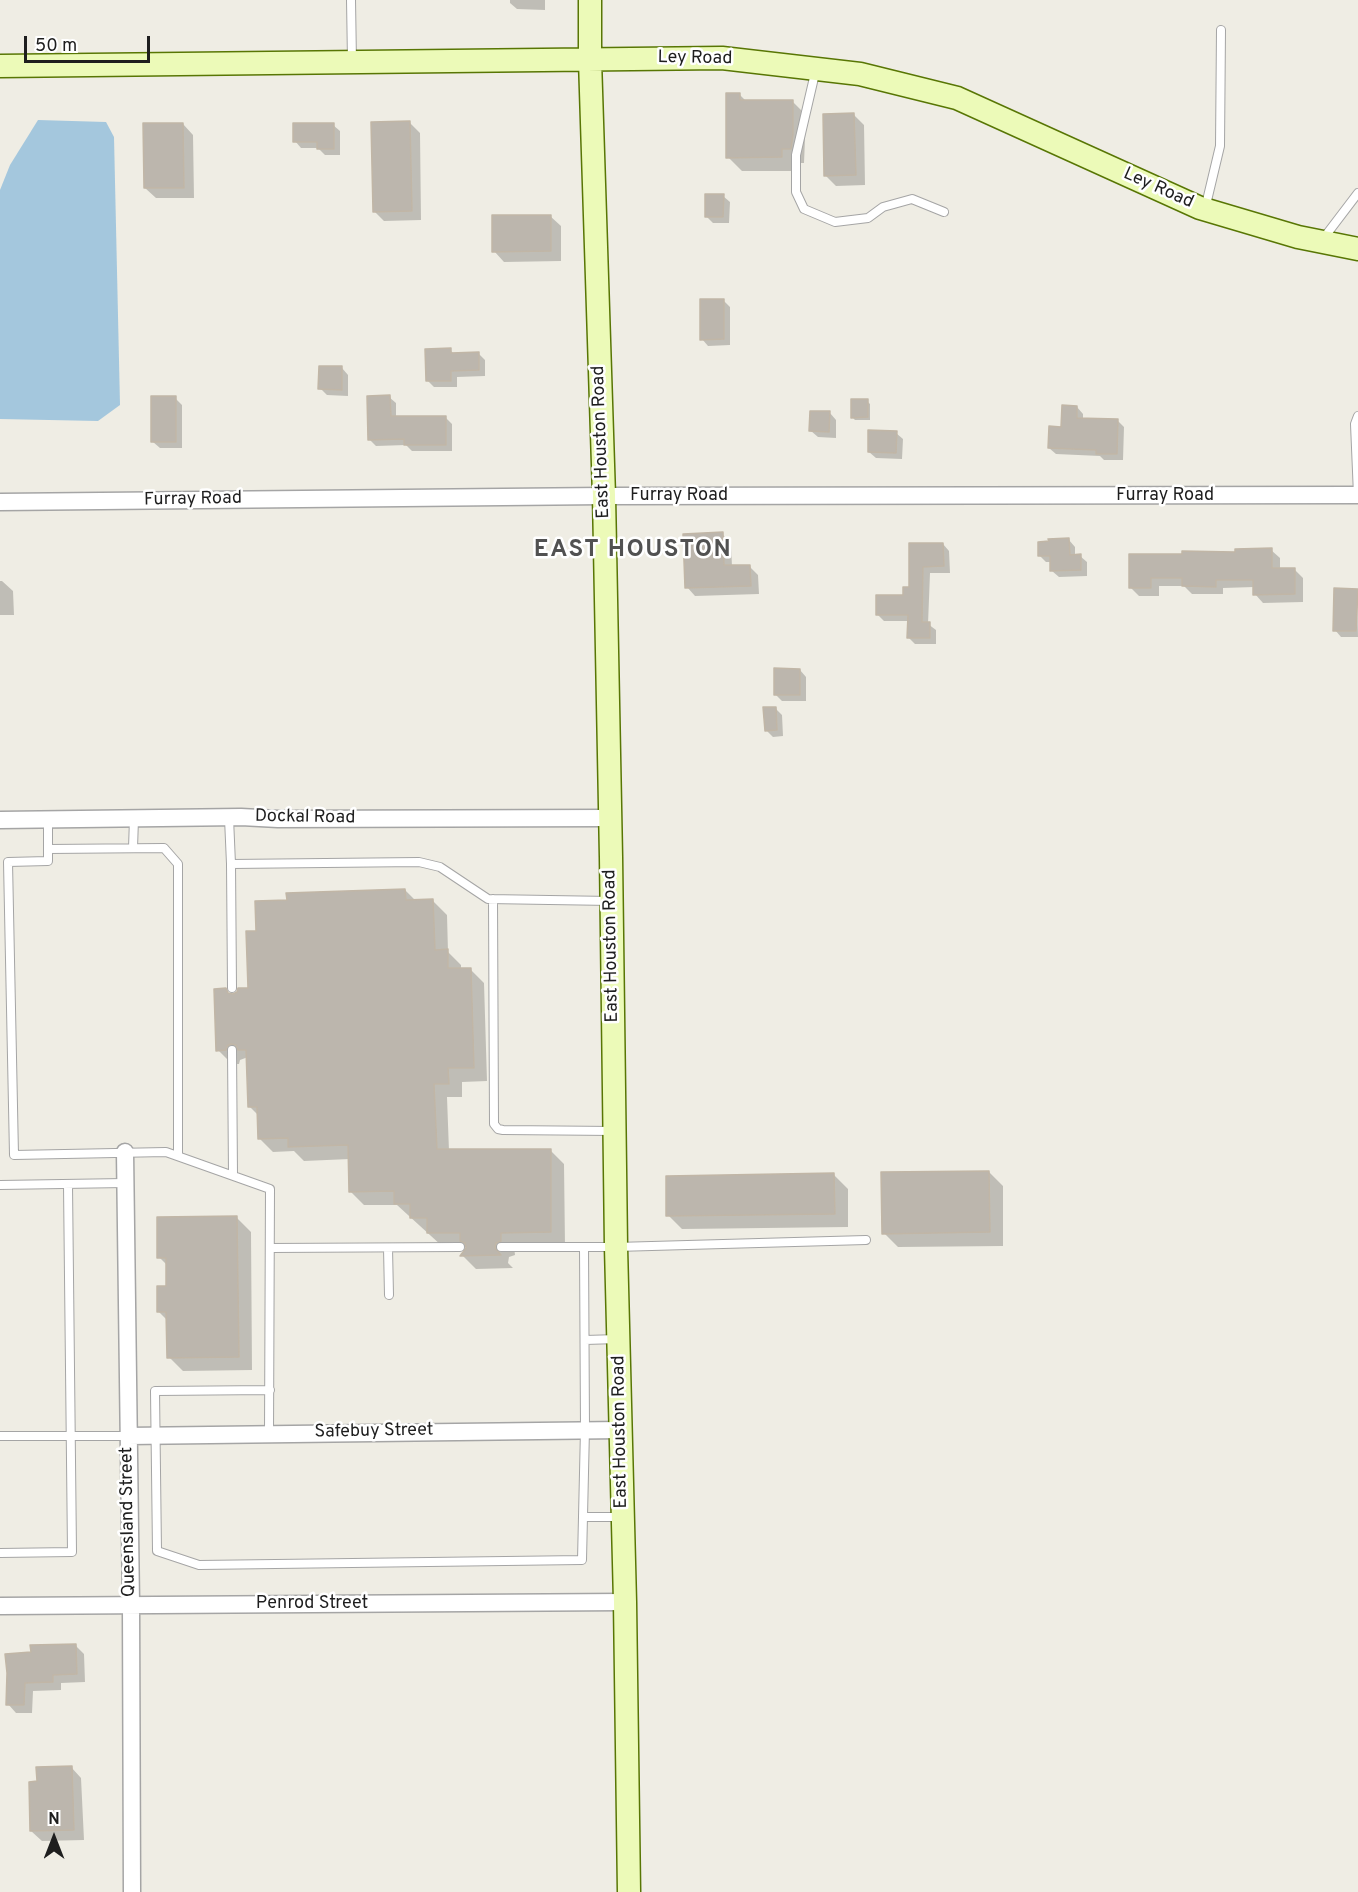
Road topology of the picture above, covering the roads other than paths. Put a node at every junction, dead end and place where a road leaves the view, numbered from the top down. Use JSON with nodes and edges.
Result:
{"nodes":[{"id":1,"x":351,"y":0,"type":"edge"},
{"id":2,"x":590,"y":0,"type":"edge"},
{"id":3,"x":1221,"y":30,"type":"dead end"},
{"id":4,"x":590,"y":60,"type":"junction"},
{"id":5,"x":352,"y":61,"type":"junction"},
{"id":6,"x":0,"y":66,"type":"edge"},
{"id":7,"x":816,"y":68,"type":"junction"},
{"id":8,"x":1358,"y":193,"type":"edge"},
{"id":9,"x":1205,"y":210,"type":"junction"},
{"id":10,"x":944,"y":212,"type":"dead end"},
{"id":11,"x":1321,"y":242,"type":"junction"},
{"id":12,"x":1358,"y":249,"type":"edge"},
{"id":13,"x":1358,"y":416,"type":"edge"},
{"id":14,"x":1358,"y":495,"type":"edge"},
{"id":15,"x":604,"y":496,"type":"junction"},
{"id":16,"x":0,"y":502,"type":"edge"},
{"id":17,"x":229,"y":818,"type":"junction"},
{"id":18,"x":609,"y":818,"type":"junction"},
{"id":19,"x":48,"y":819,"type":"junction"},
{"id":20,"x":134,"y":819,"type":"junction"},
{"id":21,"x":0,"y":820,"type":"edge"},
{"id":22,"x":133,"y":848,"type":"junction"},
{"id":23,"x":48,"y":849,"type":"junction"},
{"id":24,"x":231,"y":864,"type":"junction"},
{"id":25,"x":493,"y":899,"type":"junction"},
{"id":26,"x":612,"y":901,"type":"junction"},
{"id":27,"x":232,"y":988,"type":"dead end"},
{"id":28,"x":232,"y":1050,"type":"dead end"},
{"id":29,"x":615,"y":1131,"type":"junction"},
{"id":30,"x":125,"y":1152,"type":"junction"},
{"id":31,"x":178,"y":1156,"type":"junction"},
{"id":32,"x":233,"y":1175,"type":"junction"},
{"id":33,"x":125,"y":1183,"type":"junction"},
{"id":34,"x":0,"y":1185,"type":"edge"},
{"id":35,"x":68,"y":1185,"type":"junction"},
{"id":36,"x":866,"y":1240,"type":"dead end"},
{"id":37,"x":460,"y":1247,"type":"dead end"},
{"id":38,"x":501,"y":1247,"type":"dead end"},
{"id":39,"x":584,"y":1247,"type":"junction"},
{"id":40,"x":616,"y":1247,"type":"junction"},
{"id":41,"x":270,"y":1248,"type":"junction"},
{"id":42,"x":388,"y":1248,"type":"junction"},
{"id":43,"x":389,"y":1295,"type":"dead end"},
{"id":44,"x":618,"y":1339,"type":"junction"},
{"id":45,"x":585,"y":1340,"type":"junction"},
{"id":46,"x":270,"y":1390,"type":"junction"},
{"id":47,"x":585,"y":1430,"type":"junction"},
{"id":48,"x":621,"y":1430,"type":"junction"},
{"id":49,"x":269,"y":1433,"type":"junction"},
{"id":50,"x":70,"y":1436,"type":"junction"},
{"id":51,"x":128,"y":1436,"type":"junction"},
{"id":52,"x":156,"y":1436,"type":"junction"},
{"id":53,"x":0,"y":1437,"type":"edge"},
{"id":54,"x":583,"y":1517,"type":"junction"},
{"id":55,"x":623,"y":1517,"type":"junction"},
{"id":56,"x":0,"y":1553,"type":"edge"},
{"id":57,"x":625,"y":1602,"type":"junction"},
{"id":58,"x":131,"y":1605,"type":"junction"},
{"id":59,"x":0,"y":1606,"type":"edge"},
{"id":60,"x":132,"y":1892,"type":"edge"},
{"id":61,"x":629,"y":1892,"type":"edge"}],
"edges":[{"from":1,"to":5,"type":"lane"},
{"from":2,"to":4,"type":"street","name":"East Houston Road"},
{"from":3,"to":9,"type":"lane"},
{"from":4,"to":5,"type":"street","name":"Ley Road"},
{"from":4,"to":7,"type":"street","name":"Ley Road"},
{"from":4,"to":15,"type":"street","name":"East Houston Road"},
{"from":5,"to":6,"type":"street","name":"Ley Road"},
{"from":7,"to":9,"type":"street","name":"Ley Road"},
{"from":7,"to":10,"type":"lane"},
{"from":8,"to":11,"type":"lane"},
{"from":9,"to":11,"type":"street","name":"Ley Road"},
{"from":11,"to":12,"type":"street","name":"Ley Road"},
{"from":13,"to":14,"type":"lane"},
{"from":14,"to":15,"type":"street","name":"Furray Road"},
{"from":15,"to":16,"type":"street","name":"Furray Road"},
{"from":15,"to":18,"type":"street","name":"East Houston Road"},
{"from":17,"to":18,"type":"street","name":"Dockal Road"},
{"from":17,"to":20,"type":"street","name":"Dockal Road"},
{"from":17,"to":24,"type":"lane"},
{"from":18,"to":26,"type":"street","name":"East Houston Road"},
{"from":19,"to":20,"type":"street","name":"Dockal Road"},
{"from":19,"to":21,"type":"street","name":"Dockal Road"},
{"from":19,"to":23,"type":"lane"},
{"from":20,"to":22,"type":"lane"},
{"from":22,"to":23,"type":"lane"},
{"from":22,"to":31,"type":"lane"},
{"from":23,"to":30,"type":"lane"},
{"from":24,"to":25,"type":"lane"},
{"from":24,"to":27,"type":"lane"},
{"from":25,"to":26,"type":"lane"},
{"from":25,"to":29,"type":"lane"},
{"from":26,"to":29,"type":"street","name":"East Houston Road"},
{"from":28,"to":32,"type":"lane"},
{"from":29,"to":40,"type":"street","name":"East Houston Road"},
{"from":30,"to":31,"type":"lane"},
{"from":30,"to":33,"type":"street","name":"Queensland Street"},
{"from":31,"to":32,"type":"lane"},
{"from":32,"to":41,"type":"lane"},
{"from":33,"to":35,"type":"lane"},
{"from":33,"to":51,"type":"street","name":"Queensland Street"},
{"from":34,"to":35,"type":"lane"},
{"from":35,"to":50,"type":"lane"},
{"from":36,"to":40,"type":"lane"},
{"from":37,"to":42,"type":"lane"},
{"from":38,"to":39,"type":"lane"},
{"from":39,"to":40,"type":"lane"},
{"from":39,"to":45,"type":"lane"},
{"from":40,"to":44,"type":"street","name":"East Houston Road"},
{"from":41,"to":42,"type":"lane"},
{"from":41,"to":46,"type":"lane"},
{"from":42,"to":43,"type":"lane"},
{"from":44,"to":45,"type":"lane"},
{"from":44,"to":48,"type":"street","name":"East Houston Road"},
{"from":45,"to":47,"type":"lane"},
{"from":46,"to":49,"type":"lane"},
{"from":46,"to":52,"type":"lane"},
{"from":47,"to":48,"type":"street","name":"Safebuy Street"},
{"from":47,"to":49,"type":"street","name":"Safebuy Street"},
{"from":47,"to":54,"type":"lane"},
{"from":48,"to":55,"type":"street","name":"East Houston Road"},
{"from":49,"to":52,"type":"street","name":"Safebuy Street"},
{"from":50,"to":51,"type":"lane"},
{"from":50,"to":53,"type":"lane"},
{"from":50,"to":56,"type":"lane"},
{"from":51,"to":52,"type":"street","name":"Safebuy Street"},
{"from":51,"to":58,"type":"street","name":"Queensland Street"},
{"from":52,"to":54,"type":"lane"},
{"from":54,"to":55,"type":"lane"},
{"from":55,"to":57,"type":"street","name":"East Houston Road"},
{"from":57,"to":58,"type":"street","name":"Penrod Street"},
{"from":57,"to":61,"type":"street","name":"East Houston Road"},
{"from":58,"to":59,"type":"street","name":"Penrod Street"},
{"from":58,"to":60,"type":"street","name":"Queensland Street"}]}
